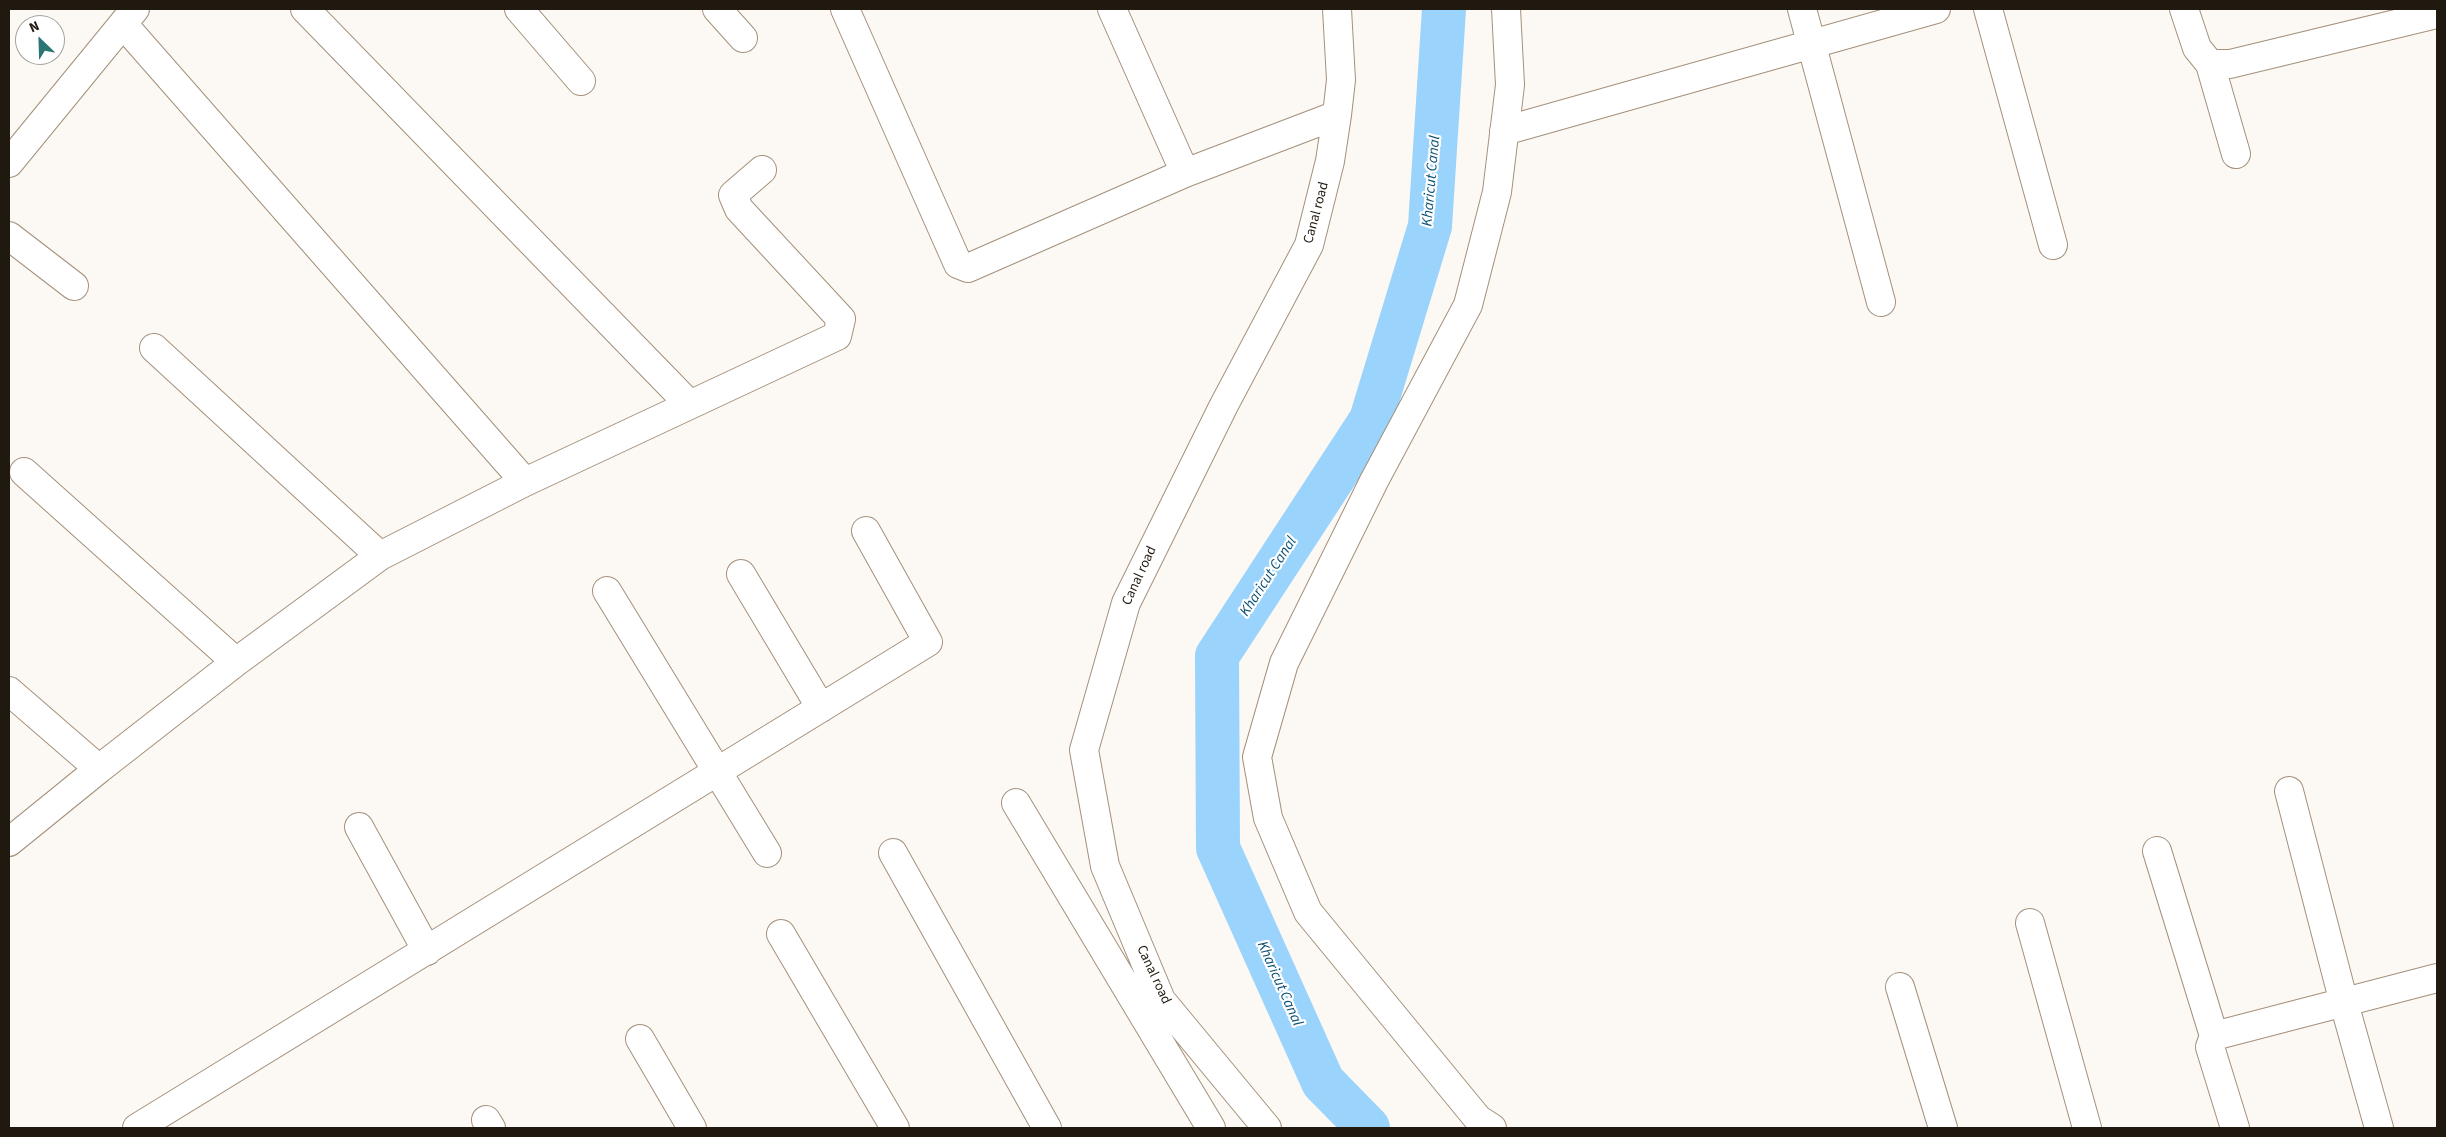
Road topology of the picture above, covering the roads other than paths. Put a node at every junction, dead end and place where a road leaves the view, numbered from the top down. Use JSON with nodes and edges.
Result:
{"nodes":[{"id":1,"x":305,"y":9,"type":"edge"},
{"id":2,"x":519,"y":9,"type":"edge"},
{"id":3,"x":717,"y":9,"type":"edge"},
{"id":4,"x":845,"y":9,"type":"edge"},
{"id":5,"x":1112,"y":9,"type":"edge"},
{"id":6,"x":1337,"y":9,"type":"edge"},
{"id":7,"x":1506,"y":9,"type":"edge"},
{"id":8,"x":1802,"y":9,"type":"edge"},
{"id":9,"x":1936,"y":9,"type":"edge"},
{"id":10,"x":1988,"y":9,"type":"edge"},
{"id":11,"x":2184,"y":9,"type":"edge"},
{"id":12,"x":2437,"y":14,"type":"edge"},
{"id":13,"x":129,"y":16,"type":"edge"},
{"id":14,"x":743,"y":38,"type":"dead end"},
{"id":15,"x":1812,"y":44,"type":"junction"},
{"id":16,"x":2210,"y":64,"type":"junction"},
{"id":17,"x":581,"y":81,"type":"dead end"},
{"id":18,"x":1337,"y":115,"type":"junction"},
{"id":19,"x":1504,"y":131,"type":"junction"},
{"id":20,"x":2236,"y":154,"type":"dead end"},
{"id":21,"x":9,"y":163,"type":"edge"},
{"id":22,"x":762,"y":170,"type":"dead end"},
{"id":23,"x":1185,"y":173,"type":"junction"},
{"id":24,"x":9,"y":236,"type":"edge"},
{"id":25,"x":2053,"y":245,"type":"dead end"},
{"id":26,"x":74,"y":286,"type":"dead end"},
{"id":27,"x":1882,"y":302,"type":"dead end"},
{"id":28,"x":154,"y":348,"type":"dead end"},
{"id":29,"x":689,"y":404,"type":"junction"},
{"id":30,"x":24,"y":472,"type":"dead end"},
{"id":31,"x":525,"y":482,"type":"junction"},
{"id":32,"x":866,"y":531,"type":"dead end"},
{"id":33,"x":380,"y":556,"type":"junction"},
{"id":34,"x":741,"y":574,"type":"dead end"},
{"id":35,"x":607,"y":591,"type":"dead end"},
{"id":36,"x":236,"y":662,"type":"junction"},
{"id":37,"x":9,"y":691,"type":"edge"},
{"id":38,"x":821,"y":708,"type":"junction"},
{"id":39,"x":99,"y":769,"type":"junction"},
{"id":40,"x":715,"y":771,"type":"junction"},
{"id":41,"x":2289,"y":791,"type":"dead end"},
{"id":42,"x":1016,"y":803,"type":"dead end"},
{"id":43,"x":359,"y":827,"type":"dead end"},
{"id":44,"x":9,"y":842,"type":"edge"},
{"id":45,"x":2157,"y":851,"type":"dead end"},
{"id":46,"x":767,"y":853,"type":"dead end"},
{"id":47,"x":893,"y":854,"type":"dead end"},
{"id":48,"x":2030,"y":922,"type":"dead end"},
{"id":49,"x":781,"y":934,"type":"dead end"},
{"id":50,"x":427,"y":951,"type":"junction"},
{"id":51,"x":2437,"y":978,"type":"edge"},
{"id":52,"x":1900,"y":987,"type":"dead end"},
{"id":53,"x":2344,"y":1003,"type":"junction"},
{"id":54,"x":2214,"y":1036,"type":"junction"},
{"id":55,"x":640,"y":1039,"type":"dead end"},
{"id":56,"x":137,"y":1128,"type":"edge"},
{"id":57,"x":692,"y":1128,"type":"edge"},
{"id":58,"x":895,"y":1128,"type":"edge"},
{"id":59,"x":1047,"y":1128,"type":"edge"},
{"id":60,"x":1211,"y":1128,"type":"edge"},
{"id":61,"x":1266,"y":1128,"type":"edge"},
{"id":62,"x":1492,"y":1128,"type":"edge"},
{"id":63,"x":1943,"y":1128,"type":"edge"},
{"id":64,"x":2087,"y":1128,"type":"edge"},
{"id":65,"x":2235,"y":1128,"type":"edge"},
{"id":66,"x":2379,"y":1128,"type":"edge"}],
"edges":[{"from":1,"to":29,"type":"street"},
{"from":2,"to":17,"type":"street"},
{"from":3,"to":14,"type":"street"},
{"from":4,"to":23,"type":"street"},
{"from":5,"to":23,"type":"street"},
{"from":6,"to":18,"type":"street","name":"Canal road"},
{"from":7,"to":19,"type":"street"},
{"from":8,"to":15,"type":"street"},
{"from":9,"to":15,"type":"street"},
{"from":10,"to":25,"type":"street"},
{"from":11,"to":16,"type":"street"},
{"from":12,"to":16,"type":"street"},
{"from":13,"to":21,"type":"street"},
{"from":13,"to":31,"type":"street"},
{"from":15,"to":19,"type":"street"},
{"from":15,"to":27,"type":"street"},
{"from":16,"to":20,"type":"street"},
{"from":18,"to":23,"type":"street"},
{"from":18,"to":61,"type":"street","name":"Canal road"},
{"from":19,"to":62,"type":"street"},
{"from":22,"to":29,"type":"street"},
{"from":24,"to":26,"type":"street"},
{"from":28,"to":33,"type":"street"},
{"from":29,"to":31,"type":"street"},
{"from":30,"to":36,"type":"street"},
{"from":31,"to":33,"type":"street"},
{"from":32,"to":38,"type":"street"},
{"from":33,"to":36,"type":"street"},
{"from":34,"to":38,"type":"street"},
{"from":35,"to":40,"type":"street"},
{"from":36,"to":39,"type":"street"},
{"from":37,"to":39,"type":"street"},
{"from":38,"to":40,"type":"street"},
{"from":39,"to":44,"type":"street"},
{"from":40,"to":46,"type":"street"},
{"from":40,"to":50,"type":"street"},
{"from":41,"to":53,"type":"street"},
{"from":42,"to":60,"type":"street"},
{"from":43,"to":50,"type":"street"},
{"from":45,"to":54,"type":"street"},
{"from":47,"to":59,"type":"street"},
{"from":48,"to":64,"type":"street"},
{"from":49,"to":58,"type":"street"},
{"from":50,"to":56,"type":"street"},
{"from":51,"to":53,"type":"street"},
{"from":52,"to":63,"type":"street"},
{"from":53,"to":54,"type":"street"},
{"from":53,"to":66,"type":"street"},
{"from":54,"to":65,"type":"street"},
{"from":55,"to":57,"type":"street"}]}
